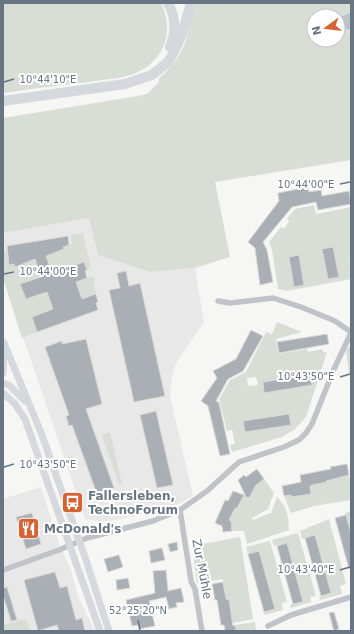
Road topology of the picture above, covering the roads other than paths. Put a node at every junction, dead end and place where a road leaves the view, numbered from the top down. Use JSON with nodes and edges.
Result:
{"nodes":[{"id":1,"x":168,"y":3,"type":"edge"},
{"id":2,"x":191,"y":3,"type":"edge"},
{"id":3,"x":140,"y":80,"type":"junction"},
{"id":4,"x":3,"y":101,"type":"edge"},
{"id":5,"x":218,"y":301,"type":"dead end"},
{"id":6,"x":351,"y":332,"type":"edge"},
{"id":7,"x":3,"y":341,"type":"edge"},
{"id":8,"x":3,"y":373,"type":"edge"},
{"id":9,"x":3,"y":383,"type":"edge"},
{"id":10,"x":3,"y":393,"type":"edge"},
{"id":11,"x":3,"y":402,"type":"edge"},
{"id":12,"x":15,"y":404,"type":"junction"},
{"id":13,"x":28,"y":404,"type":"junction"},
{"id":14,"x":180,"y":510,"type":"junction"},
{"id":15,"x":80,"y":542,"type":"junction"},
{"id":16,"x":69,"y":546,"type":"junction"},
{"id":17,"x":3,"y":570,"type":"edge"},
{"id":18,"x":351,"y":597,"type":"edge"},
{"id":19,"x":268,"y":626,"type":"dead end"},
{"id":20,"x":100,"y":631,"type":"edge"},
{"id":21,"x":109,"y":631,"type":"edge"},
{"id":22,"x":202,"y":631,"type":"edge"}],
"edges":[{"from":1,"to":3,"type":"highway"},
{"from":2,"to":3,"type":"highway"},
{"from":3,"to":4,"type":"highway"},
{"from":5,"to":6,"type":"street"},
{"from":6,"to":14,"type":"street"},
{"from":7,"to":8,"type":"street"},
{"from":7,"to":13,"type":"street"},
{"from":9,"to":13,"type":"street"},
{"from":10,"to":12,"type":"street"},
{"from":11,"to":12,"type":"street"},
{"from":12,"to":16,"type":"street"},
{"from":13,"to":15,"type":"street"},
{"from":14,"to":15,"type":"street"},
{"from":14,"to":22,"type":"street","name":"Zur Mühle"},
{"from":15,"to":16,"type":"street"},
{"from":15,"to":21,"type":"street"},
{"from":16,"to":17,"type":"street"},
{"from":16,"to":20,"type":"street"},
{"from":18,"to":19,"type":"street"}]}
